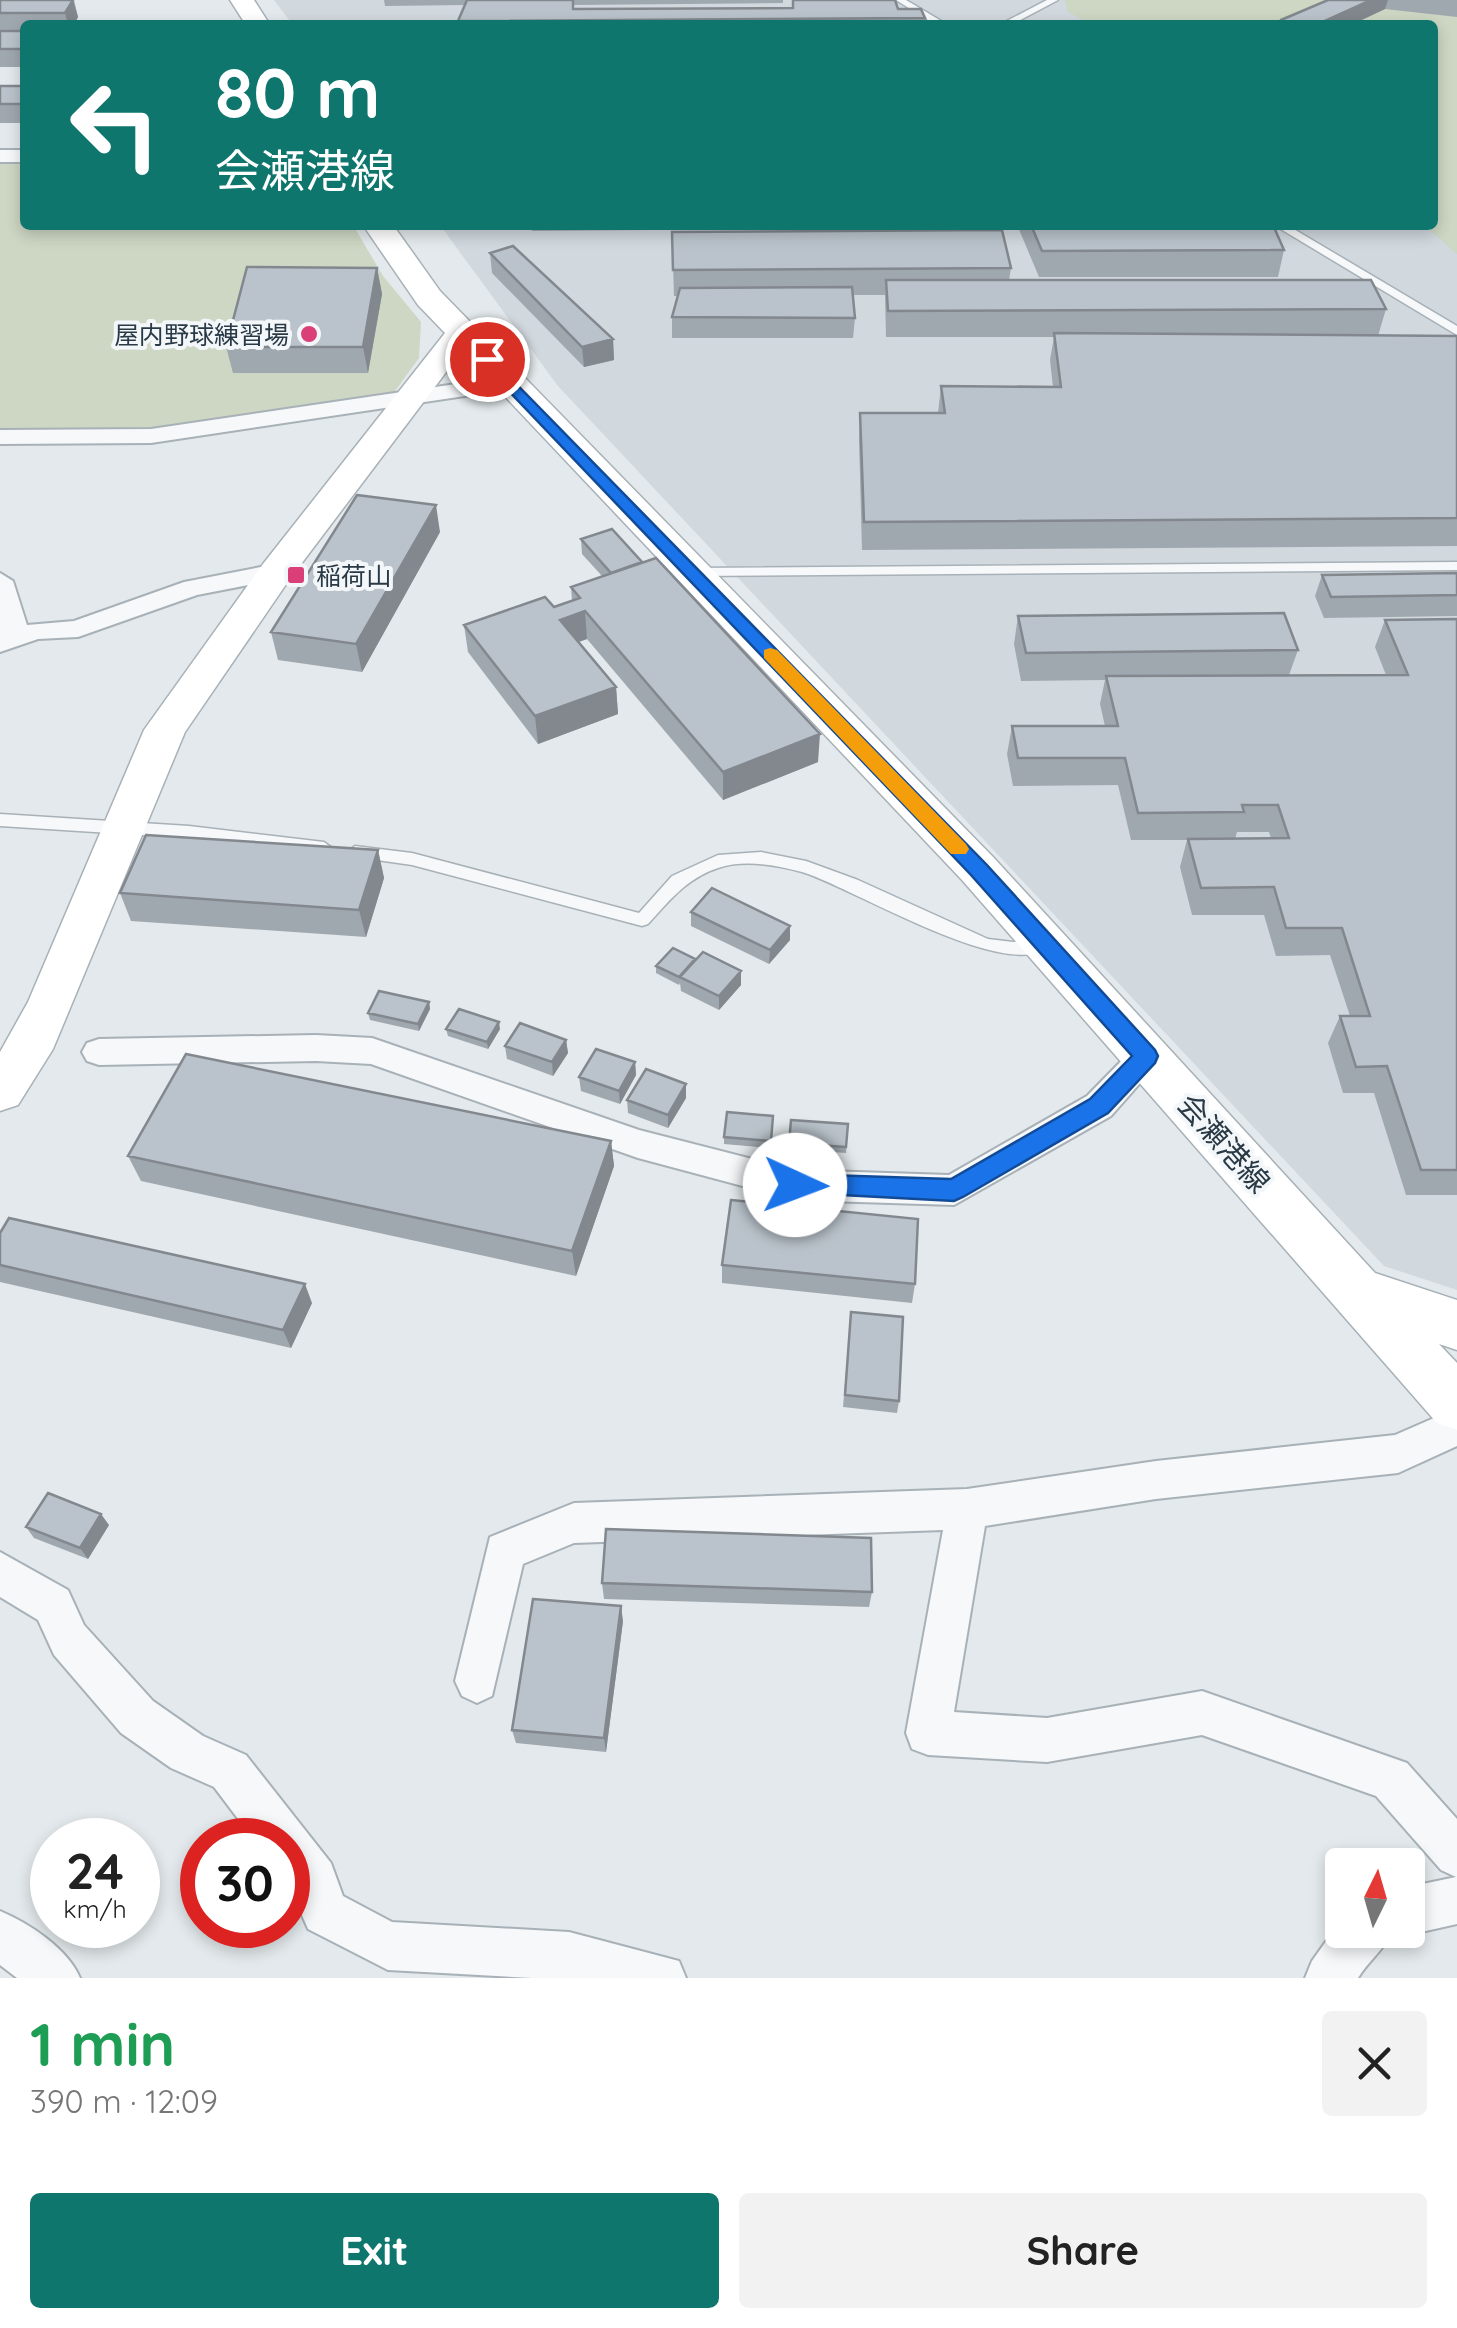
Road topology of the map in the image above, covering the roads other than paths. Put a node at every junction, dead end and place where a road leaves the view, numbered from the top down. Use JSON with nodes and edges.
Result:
{"nodes":[{"id":1,"x":900,"y":0,"type":"edge"},
{"id":2,"x":1054,"y":0,"type":"edge"},
{"id":3,"x":934,"y":20,"type":"edge"},
{"id":4,"x":1014,"y":20,"type":"edge"},
{"id":5,"x":381,"y":230,"type":"edge"},
{"id":6,"x":1287,"y":230,"type":"edge"},
{"id":7,"x":1457,"y":332,"type":"edge"},
{"id":8,"x":464,"y":335,"type":"junction"},
{"id":9,"x":510,"y":383,"type":"junction"},
{"id":10,"x":408,"y":400,"type":"junction"},
{"id":11,"x":0,"y":436,"type":"edge"},
{"id":12,"x":1457,"y":566,"type":"edge"},
{"id":13,"x":276,"y":572,"type":"junction"},
{"id":14,"x":691,"y":572,"type":"junction"},
{"id":15,"x":0,"y":581,"type":"edge"},
{"id":16,"x":8,"y":640,"type":"edge"},
{"id":17,"x":0,"y":820,"type":"edge"},
{"id":18,"x":124,"y":826,"type":"junction"},
{"id":19,"x":1048,"y":944,"type":"junction"},
{"id":20,"x":99,"y":1052,"type":"dead end"},
{"id":21,"x":1146,"y":1056,"type":"junction"},
{"id":22,"x":0,"y":1092,"type":"edge"},
{"id":23,"x":1354,"y":1290,"type":"junction"},
{"id":24,"x":1457,"y":1325,"type":"edge"},
{"id":25,"x":1457,"y":1404,"type":"edge"},
{"id":26,"x":1457,"y":1426,"type":"edge"},
{"id":27,"x":967,"y":1509,"type":"junction"},
{"id":28,"x":0,"y":1573,"type":"edge"},
{"id":29,"x":477,"y":1681,"type":"dead end"},
{"id":30,"x":267,"y":1818,"type":"edge"},
{"id":31,"x":1457,"y":1854,"type":"edge"},
{"id":32,"x":310,"y":1875,"type":"edge"},
{"id":33,"x":1457,"y":1900,"type":"edge"},
{"id":34,"x":1425,"y":1908,"type":"edge"},
{"id":35,"x":0,"y":1935,"type":"edge"},
{"id":36,"x":1349,"y":1948,"type":"edge"},
{"id":37,"x":56,"y":1978,"type":"edge"},
{"id":38,"x":662,"y":1978,"type":"edge"},
{"id":39,"x":1329,"y":1978,"type":"edge"}],
"edges":[{"from":1,"to":3,"type":"lane"},
{"from":2,"to":4,"type":"lane"},
{"from":5,"to":8,"type":"main road","name":"会瀬港線"},
{"from":6,"to":7,"type":"lane"},
{"from":8,"to":9,"type":"main road","name":"会瀬港線"},
{"from":8,"to":10,"type":"main road"},
{"from":9,"to":10,"type":"street"},
{"from":9,"to":14,"type":"main road","name":"会瀬港線"},
{"from":10,"to":11,"type":"street"},
{"from":10,"to":13,"type":"main road"},
{"from":12,"to":14,"type":"lane"},
{"from":13,"to":16,"type":"street"},
{"from":13,"to":18,"type":"main road"},
{"from":14,"to":19,"type":"main road","name":"会瀬港線"},
{"from":15,"to":16,"type":"street"},
{"from":17,"to":18,"type":"lane"},
{"from":18,"to":19,"type":"lane"},
{"from":18,"to":22,"type":"main road"},
{"from":19,"to":21,"type":"main road","name":"会瀬港線"},
{"from":20,"to":21,"type":"street"},
{"from":21,"to":23,"type":"main road","name":"会瀬港線"},
{"from":23,"to":24,"type":"main road"},
{"from":23,"to":25,"type":"main road","name":"会瀬港線"},
{"from":26,"to":27,"type":"street"},
{"from":27,"to":29,"type":"street"},
{"from":27,"to":31,"type":"street"},
{"from":28,"to":30,"type":"street"},
{"from":32,"to":38,"type":"street"},
{"from":33,"to":34,"type":"street"},
{"from":35,"to":37,"type":"street"},
{"from":36,"to":39,"type":"street"}]}
